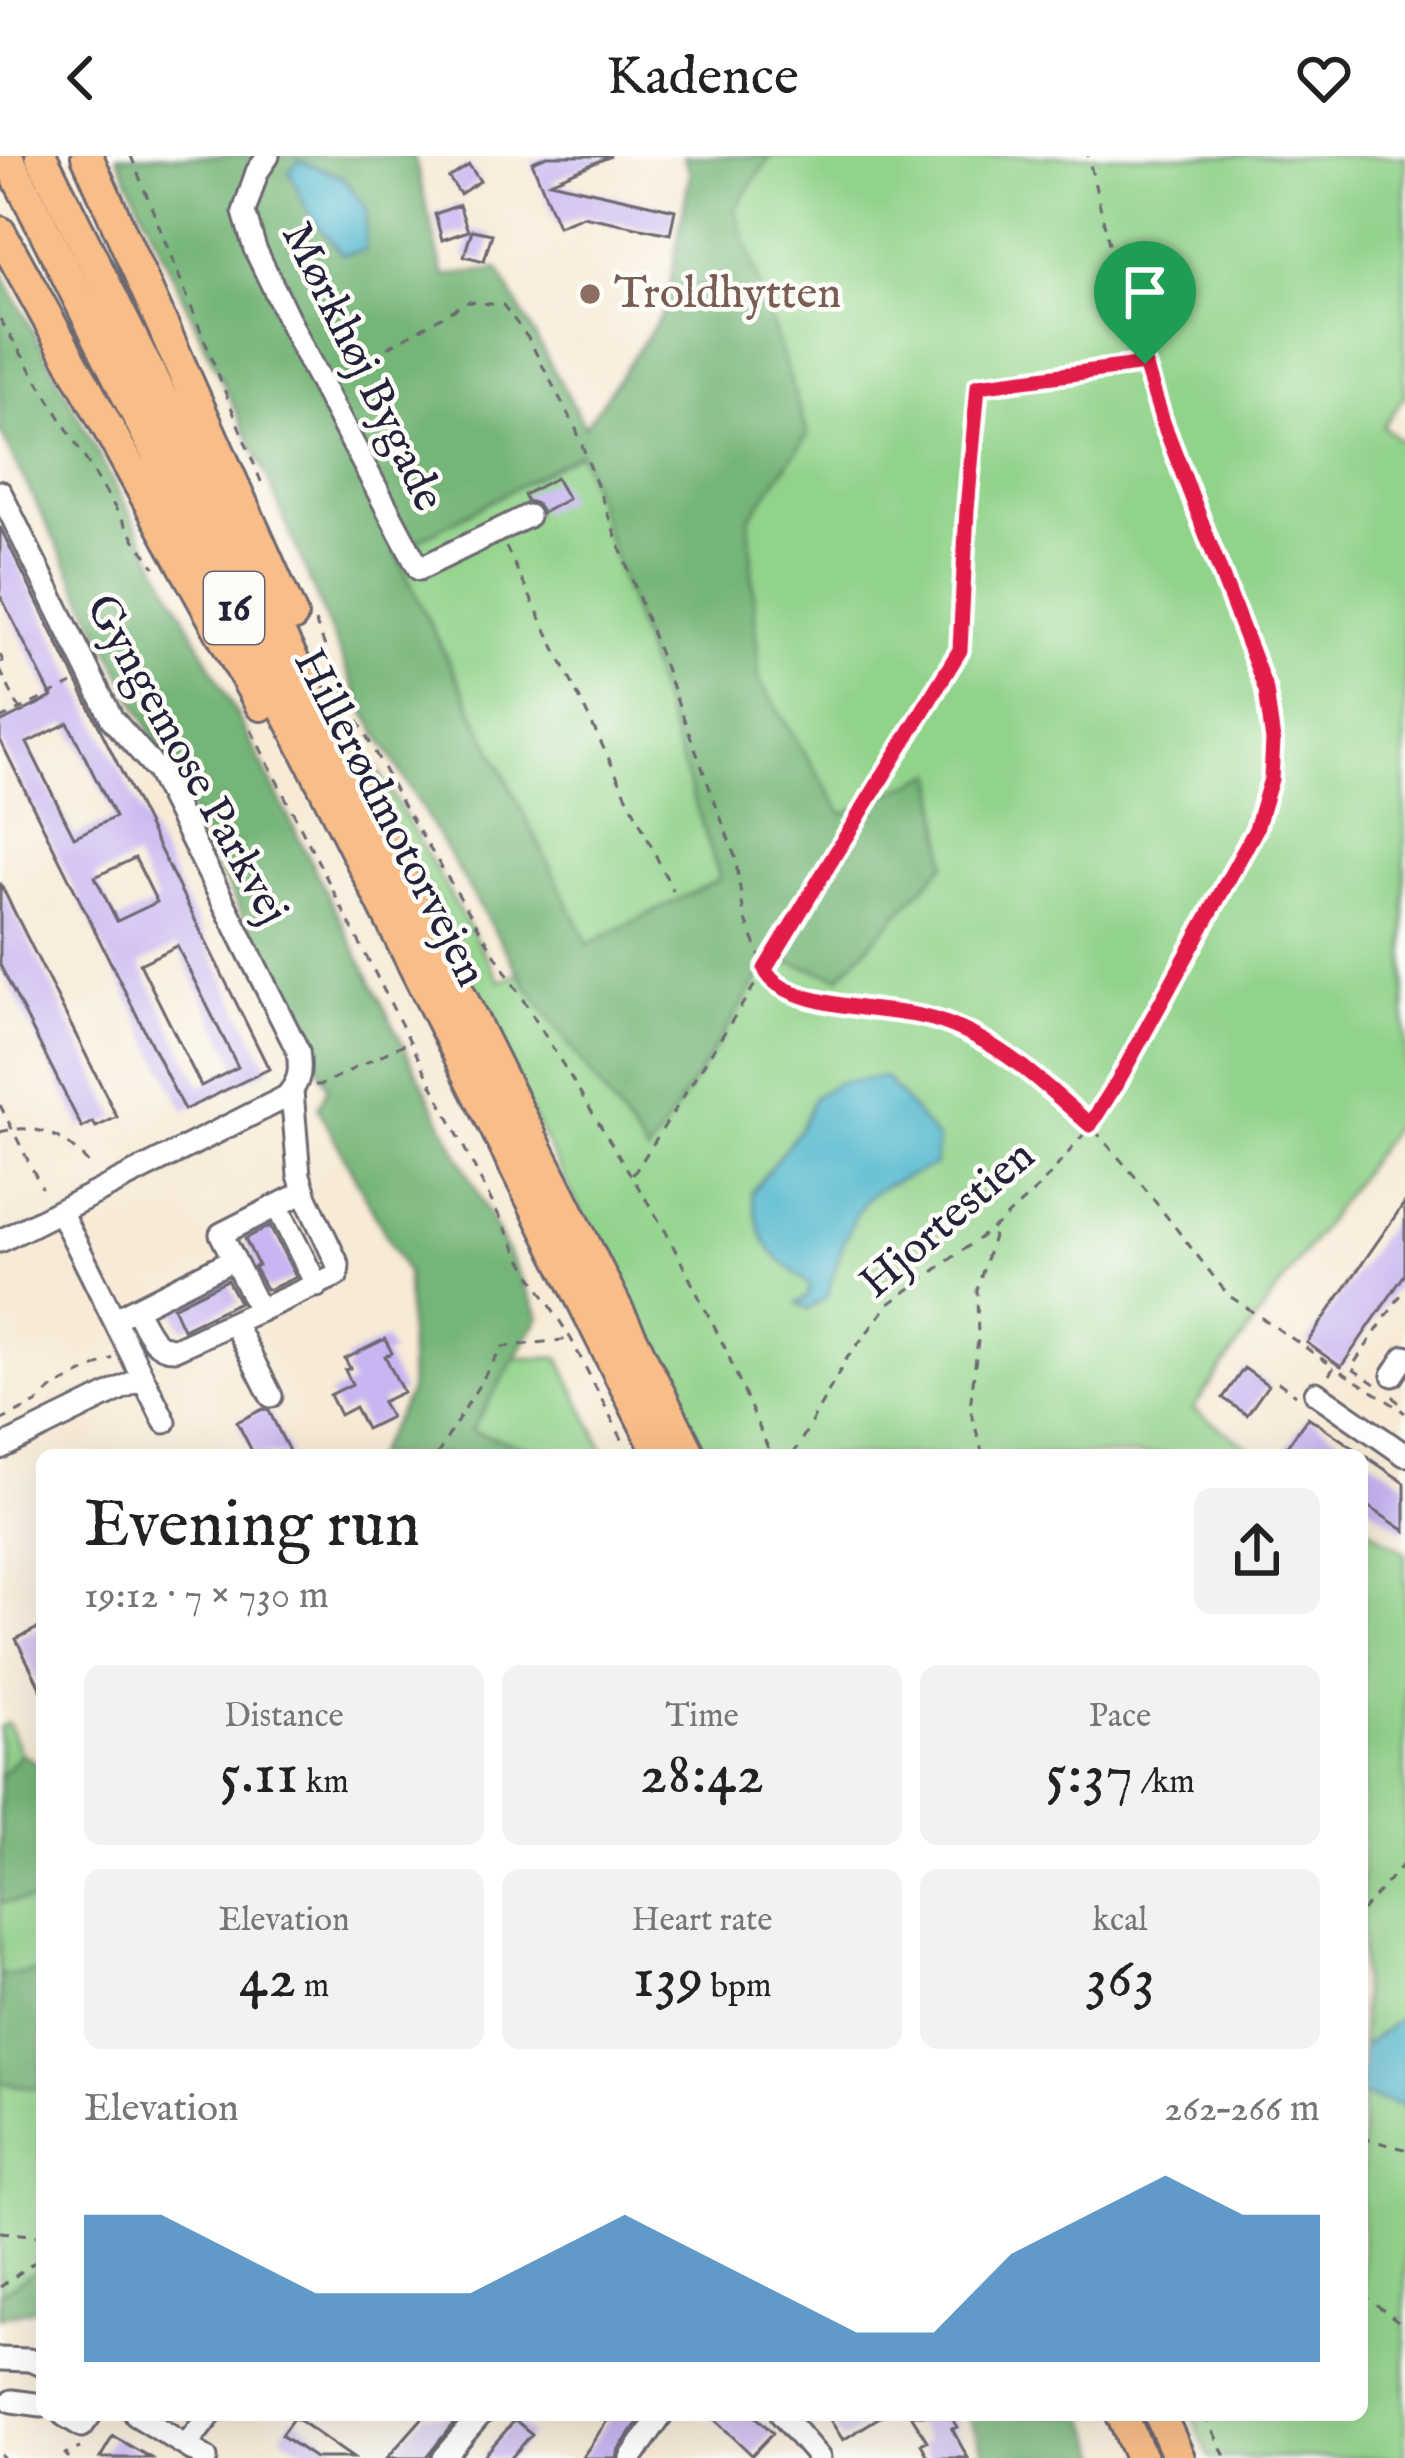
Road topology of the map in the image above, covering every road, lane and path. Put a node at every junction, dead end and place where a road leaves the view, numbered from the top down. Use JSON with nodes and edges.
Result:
{"nodes":[{"id":1,"x":7,"y":156,"type":"edge"},
{"id":2,"x":41,"y":156,"type":"edge"},
{"id":3,"x":87,"y":156,"type":"edge"},
{"id":4,"x":130,"y":156,"type":"edge"},
{"id":5,"x":268,"y":156,"type":"edge"},
{"id":6,"x":1088,"y":156,"type":"edge"},
{"id":7,"x":0,"y":232,"type":"edge"},
{"id":8,"x":0,"y":319,"type":"edge"},
{"id":9,"x":1145,"y":364,"type":"junction"},
{"id":10,"x":322,"y":385,"type":"junction"},
{"id":11,"x":262,"y":486,"type":"dead end"},
{"id":12,"x":0,"y":492,"type":"edge"},
{"id":13,"x":528,"y":516,"type":"dead end"},
{"id":14,"x":498,"y":532,"type":"junction"},
{"id":15,"x":163,"y":577,"type":"dead end"},
{"id":16,"x":310,"y":609,"type":"dead end"},
{"id":17,"x":0,"y":670,"type":"edge"},
{"id":18,"x":90,"y":675,"type":"junction"},
{"id":19,"x":20,"y":710,"type":"junction"},
{"id":20,"x":0,"y":719,"type":"edge"},
{"id":21,"x":252,"y":732,"type":"dead end"},
{"id":22,"x":382,"y":838,"type":"junction"},
{"id":23,"x":673,"y":891,"type":"dead end"},
{"id":24,"x":765,"y":969,"type":"junction"},
{"id":25,"x":411,"y":1040,"type":"junction"},
{"id":26,"x":461,"y":1060,"type":"junction"},
{"id":27,"x":294,"y":1088,"type":"junction"},
{"id":28,"x":0,"y":1105,"type":"edge"},
{"id":29,"x":1090,"y":1125,"type":"junction"},
{"id":30,"x":12,"y":1129,"type":"junction"},
{"id":31,"x":0,"y":1132,"type":"edge"},
{"id":32,"x":89,"y":1164,"type":"dead end"},
{"id":33,"x":632,"y":1176,"type":"junction"},
{"id":34,"x":42,"y":1188,"type":"dead end"},
{"id":35,"x":304,"y":1192,"type":"junction"},
{"id":36,"x":277,"y":1206,"type":"junction"},
{"id":37,"x":60,"y":1211,"type":"junction"},
{"id":38,"x":997,"y":1225,"type":"junction"},
{"id":39,"x":0,"y":1241,"type":"edge"},
{"id":40,"x":234,"y":1258,"type":"junction"},
{"id":41,"x":317,"y":1286,"type":"junction"},
{"id":42,"x":1405,"y":1289,"type":"edge"},
{"id":43,"x":135,"y":1310,"type":"junction"},
{"id":44,"x":260,"y":1311,"type":"junction"},
{"id":45,"x":114,"y":1320,"type":"junction"},
{"id":46,"x":234,"y":1322,"type":"junction"},
{"id":47,"x":572,"y":1339,"type":"junction"},
{"id":48,"x":128,"y":1350,"type":"junction"},
{"id":49,"x":1334,"y":1367,"type":"junction"},
{"id":50,"x":1354,"y":1370,"type":"dead end"},
{"id":51,"x":1397,"y":1376,"type":"edge"},
{"id":52,"x":142,"y":1378,"type":"junction"},
{"id":53,"x":1316,"y":1393,"type":"joint"},
{"id":54,"x":272,"y":1396,"type":"dead end"},
{"id":55,"x":1396,"y":1406,"type":"junction"},
{"id":56,"x":1405,"y":1413,"type":"edge"},
{"id":57,"x":0,"y":1421,"type":"edge"},
{"id":58,"x":166,"y":1422,"type":"dead end"},
{"id":59,"x":1401,"y":1444,"type":"edge"},
{"id":60,"x":0,"y":1448,"type":"edge"},
{"id":61,"x":441,"y":1449,"type":"edge"},
{"id":62,"x":626,"y":1449,"type":"edge"},
{"id":63,"x":656,"y":1449,"type":"edge"},
{"id":64,"x":687,"y":1449,"type":"edge"},
{"id":65,"x":768,"y":1449,"type":"edge"},
{"id":66,"x":796,"y":1449,"type":"edge"},
{"id":67,"x":981,"y":1449,"type":"edge"},
{"id":68,"x":1405,"y":1862,"type":"edge"},
{"id":69,"x":1368,"y":1904,"type":"edge"},
{"id":70,"x":1368,"y":2140,"type":"edge"},
{"id":71,"x":1405,"y":2149,"type":"edge"},
{"id":72,"x":0,"y":2232,"type":"edge"},
{"id":73,"x":36,"y":2235,"type":"edge"},
{"id":74,"x":36,"y":2261,"type":"edge"},
{"id":75,"x":0,"y":2287,"type":"edge"},
{"id":76,"x":1368,"y":2298,"type":"edge"},
{"id":77,"x":1405,"y":2326,"type":"edge"},
{"id":78,"x":0,"y":2359,"type":"edge"},
{"id":79,"x":36,"y":2362,"type":"edge"},
{"id":80,"x":12,"y":2401,"type":"dead end"},
{"id":81,"x":36,"y":2404,"type":"edge"},
{"id":82,"x":146,"y":2421,"type":"edge"},
{"id":83,"x":208,"y":2421,"type":"edge"},
{"id":84,"x":474,"y":2421,"type":"edge"},
{"id":85,"x":657,"y":2421,"type":"edge"},
{"id":86,"x":787,"y":2421,"type":"edge"},
{"id":87,"x":1126,"y":2421,"type":"edge"},
{"id":88,"x":1163,"y":2421,"type":"edge"},
{"id":89,"x":1208,"y":2421,"type":"edge"},
{"id":90,"x":799,"y":2434,"type":"junction"},
{"id":91,"x":196,"y":2451,"type":"edge"},
{"id":92,"x":443,"y":2458,"type":"edge"},
{"id":93,"x":631,"y":2458,"type":"edge"},
{"id":94,"x":786,"y":2458,"type":"edge"},
{"id":95,"x":819,"y":2458,"type":"edge"},
{"id":96,"x":1141,"y":2458,"type":"edge"},
{"id":97,"x":1179,"y":2458,"type":"edge"},
{"id":98,"x":1226,"y":2458,"type":"edge"}],
"edges":[{"from":1,"to":26,"type":"highway","name":"Hillerødmotorvejen","number":"16"},
{"from":2,"to":22,"type":"highway","name":"Hillerødmotorvejen","number":"16"},
{"from":3,"to":22,"type":"highway"},
{"from":4,"to":11,"type":"path"},
{"from":5,"to":10,"type":"street","name":"Mørkhøj Bygade"},
{"from":6,"to":9,"type":"path","name":"Hjortestien"},
{"from":7,"to":26,"type":"highway"},
{"from":8,"to":15,"type":"path"},
{"from":9,"to":24,"type":"path"},
{"from":9,"to":29,"type":"path","name":"Hjortestien"},
{"from":10,"to":14,"type":"street","name":"Mørkhøj Bygade"},
{"from":10,"to":24,"type":"path"},
{"from":12,"to":18,"type":"street","name":"Gyngemose Parkvej"},
{"from":13,"to":14,"type":"street"},
{"from":14,"to":23,"type":"path"},
{"from":16,"to":33,"type":"path"},
{"from":17,"to":19,"type":"path"},
{"from":18,"to":19,"type":"path"},
{"from":18,"to":27,"type":"street","name":"Gyngemose Parkvej"},
{"from":19,"to":20,"type":"path"},
{"from":21,"to":25,"type":"path"},
{"from":22,"to":64,"type":"highway","name":"Hillerødmotorvejen","number":"16"},
{"from":24,"to":29,"type":"path"},
{"from":24,"to":33,"type":"path"},
{"from":25,"to":27,"type":"path"},
{"from":25,"to":47,"type":"path"},
{"from":26,"to":63,"type":"highway","name":"Hillerødmotorvejen","number":"16"},
{"from":27,"to":35,"type":"street","name":"Gyngemose Parkvej"},
{"from":27,"to":37,"type":"street"},
{"from":28,"to":30,"type":"path"},
{"from":29,"to":38,"type":"path","name":"Hjortestien"},
{"from":29,"to":49,"type":"path"},
{"from":30,"to":31,"type":"path"},
{"from":30,"to":32,"type":"path"},
{"from":30,"to":34,"type":"path"},
{"from":33,"to":65,"type":"path"},
{"from":35,"to":36,"type":"street"},
{"from":35,"to":41,"type":"street","name":"Gyngemose Parkvej"},
{"from":36,"to":40,"type":"street"},
{"from":36,"to":41,"type":"street"},
{"from":37,"to":39,"type":"street"},
{"from":37,"to":45,"type":"street"},
{"from":38,"to":66,"type":"path","name":"Hjortestien"},
{"from":38,"to":67,"type":"path"},
{"from":40,"to":43,"type":"street"},
{"from":40,"to":44,"type":"street"},
{"from":41,"to":44,"type":"street"},
{"from":42,"to":50,"type":"path"},
{"from":43,"to":45,"type":"street"},
{"from":43,"to":46,"type":"street"},
{"from":44,"to":46,"type":"street"},
{"from":45,"to":48,"type":"street"},
{"from":46,"to":54,"type":"street"},
{"from":47,"to":61,"type":"path"},
{"from":47,"to":62,"type":"path"},
{"from":48,"to":52,"type":"street"},
{"from":48,"to":57,"type":"path"},
{"from":49,"to":53,"type":"path"},
{"from":49,"to":55,"type":"path"},
{"from":51,"to":55,"type":"path"},
{"from":52,"to":58,"type":"street"},
{"from":52,"to":60,"type":"street"},
{"from":53,"to":59,"type":"street"},
{"from":55,"to":56,"type":"path"},
{"from":68,"to":69,"type":"path"},
{"from":70,"to":71,"type":"path"},
{"from":72,"to":73,"type":"path"},
{"from":74,"to":75,"type":"path"},
{"from":76,"to":77,"type":"path"},
{"from":78,"to":79,"type":"street"},
{"from":80,"to":81,"type":"street"},
{"from":82,"to":91,"type":"street"},
{"from":83,"to":91,"type":"street"},
{"from":84,"to":92,"type":"street"},
{"from":85,"to":93,"type":"street"},
{"from":86,"to":90,"type":"street"},
{"from":87,"to":96,"type":"highway"},
{"from":88,"to":97,"type":"highway"},
{"from":89,"to":98,"type":"path"},
{"from":90,"to":94,"type":"street"},
{"from":90,"to":95,"type":"street"}]}
